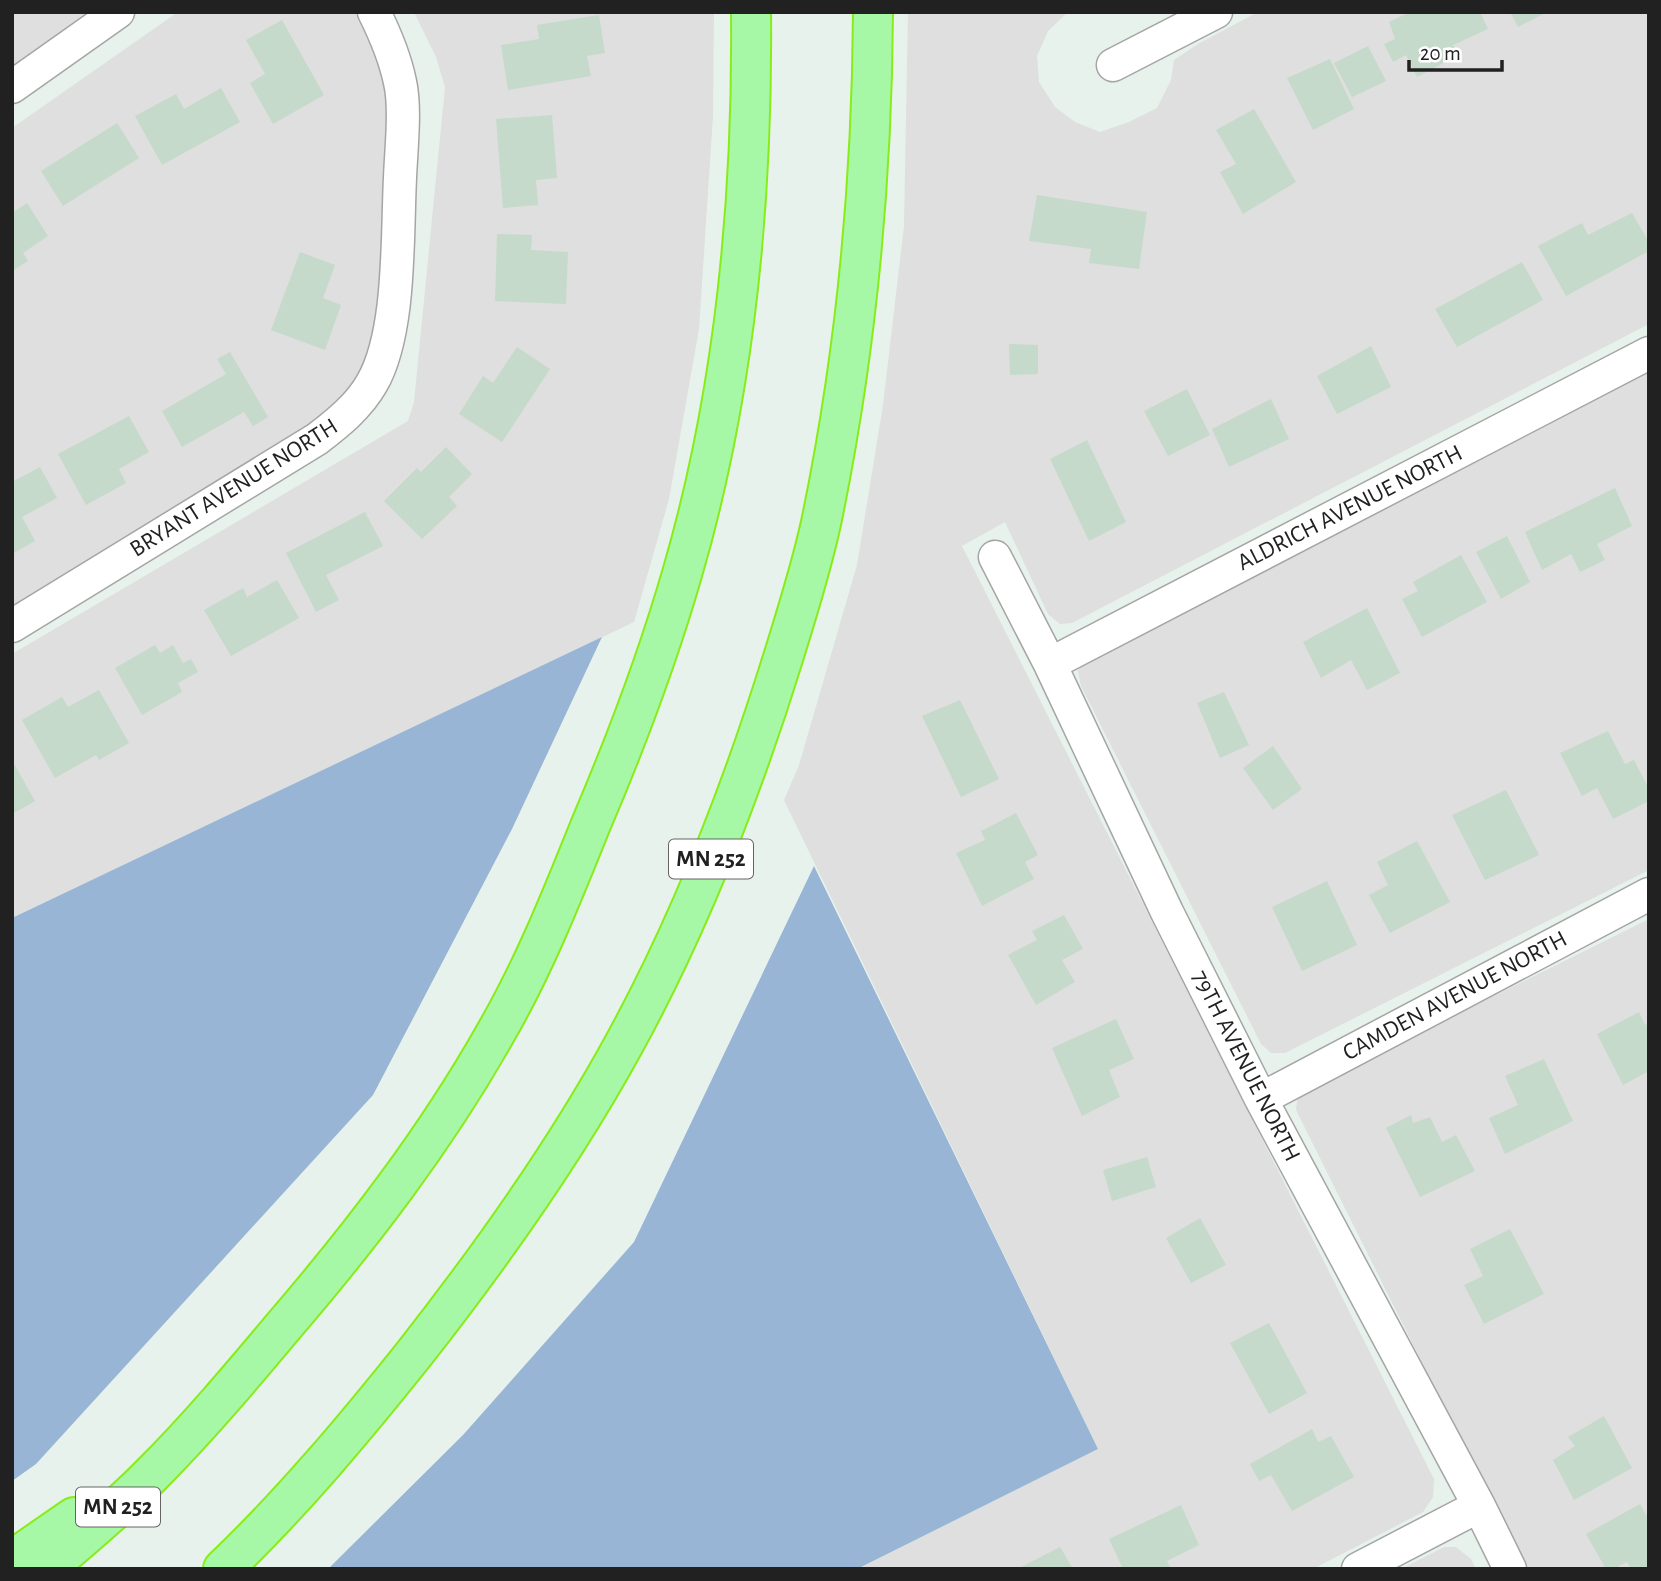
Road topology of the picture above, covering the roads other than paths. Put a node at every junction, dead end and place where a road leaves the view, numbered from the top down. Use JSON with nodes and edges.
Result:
{"nodes":[{"id":1,"x":118,"y":12,"type":"edge"},
{"id":2,"x":374,"y":12,"type":"edge"},
{"id":3,"x":751,"y":12,"type":"edge"},
{"id":4,"x":873,"y":12,"type":"edge"},
{"id":5,"x":1216,"y":12,"type":"edge"},
{"id":6,"x":1113,"y":65,"type":"dead end"},
{"id":7,"x":12,"y":87,"type":"edge"},
{"id":8,"x":1649,"y":353,"type":"edge"},
{"id":9,"x":995,"y":557,"type":"dead end"},
{"id":10,"x":12,"y":626,"type":"edge"},
{"id":11,"x":1050,"y":664,"type":"junction"},
{"id":12,"x":1649,"y":894,"type":"edge"},
{"id":13,"x":1261,"y":1098,"type":"junction"},
{"id":14,"x":185,"y":1440,"type":"junction"},
{"id":15,"x":1479,"y":1506,"type":"junction"},
{"id":16,"x":12,"y":1560,"type":"edge"},
{"id":17,"x":46,"y":1569,"type":"edge"},
{"id":18,"x":223,"y":1569,"type":"edge"},
{"id":19,"x":1358,"y":1569,"type":"edge"},
{"id":20,"x":1510,"y":1569,"type":"edge"}],
"edges":[{"from":1,"to":7,"type":"street"},
{"from":2,"to":10,"type":"street","name":"BRYANT AVENUE NORTH"},
{"from":3,"to":14,"type":"highway","number":"MN 252"},
{"from":4,"to":18,"type":"highway","number":"MN 252"},
{"from":5,"to":6,"type":"street"},
{"from":8,"to":11,"type":"street","name":"ALDRICH AVENUE NORTH"},
{"from":9,"to":11,"type":"street","name":"79TH AVENUE NORTH"},
{"from":11,"to":13,"type":"street","name":"79TH AVENUE NORTH"},
{"from":12,"to":13,"type":"street","name":"CAMDEN AVENUE NORTH"},
{"from":13,"to":15,"type":"street","name":"79TH AVENUE NORTH"},
{"from":14,"to":16,"type":"highway"},
{"from":14,"to":17,"type":"highway","number":"MN 252"},
{"from":15,"to":19,"type":"street"},
{"from":15,"to":20,"type":"street","name":"79TH AVENUE NORTH"}]}
